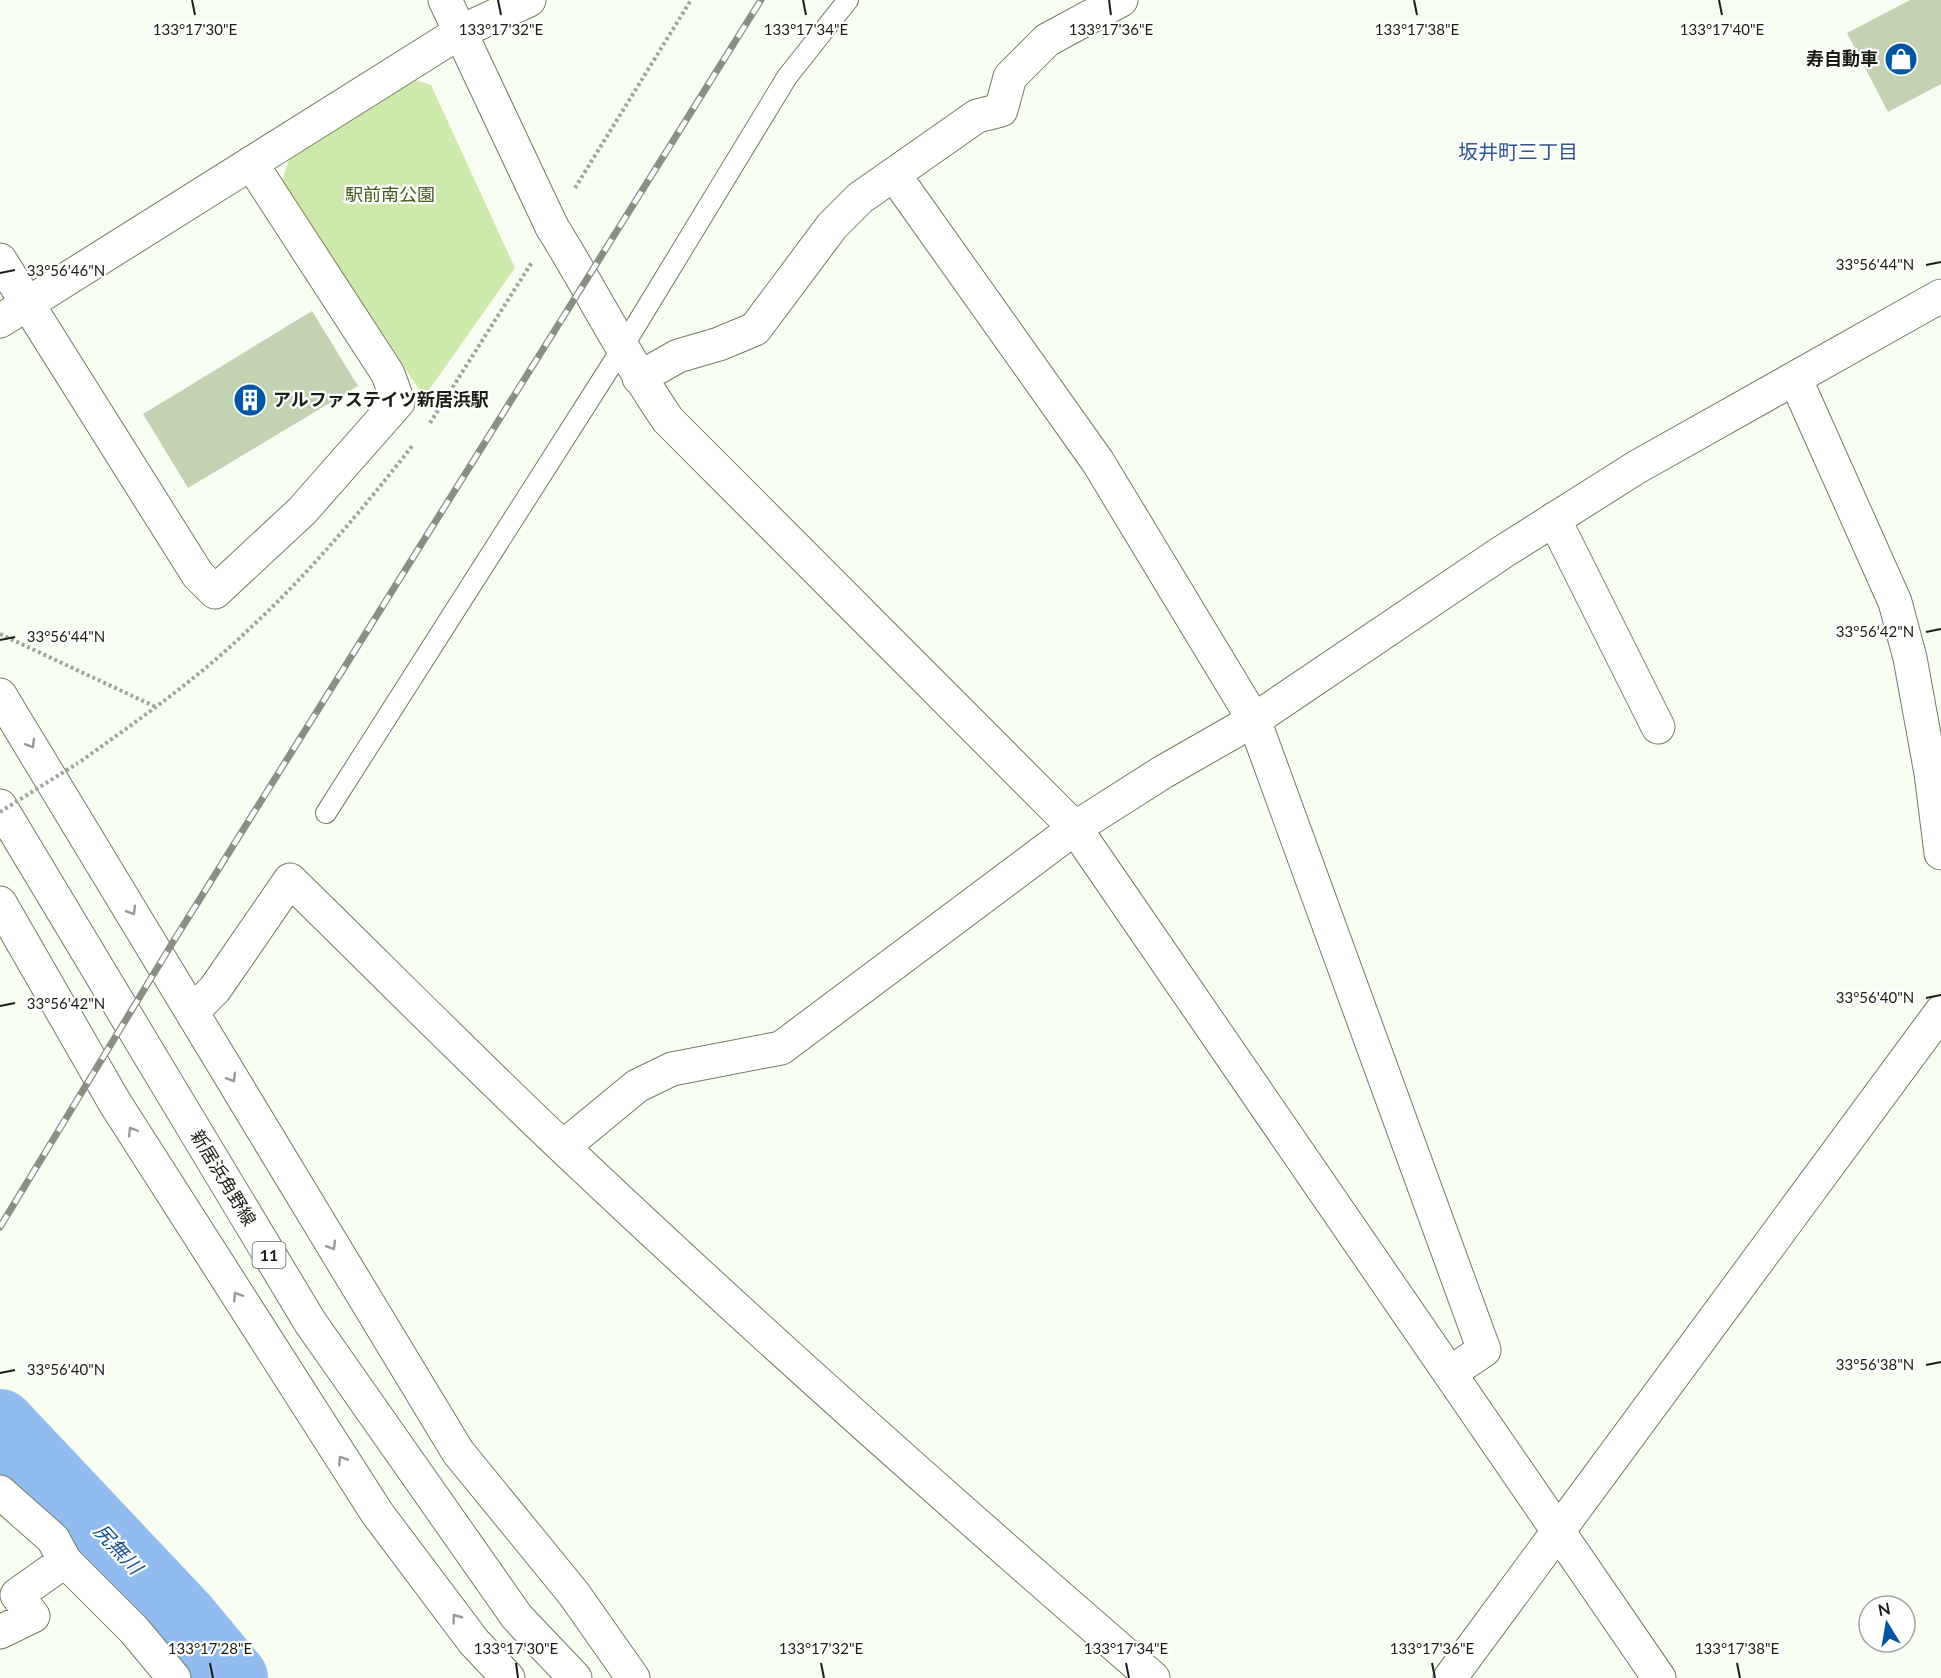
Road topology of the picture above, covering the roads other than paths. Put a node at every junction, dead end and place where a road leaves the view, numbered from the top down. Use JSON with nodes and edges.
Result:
{"nodes":[{"id":1,"x":445,"y":0,"type":"edge"},
{"id":2,"x":529,"y":0,"type":"edge"},
{"id":3,"x":848,"y":0,"type":"edge"},
{"id":4,"x":1121,"y":0,"type":"edge"},
{"id":5,"x":460,"y":32,"type":"junction"},
{"id":6,"x":251,"y":163,"type":"junction"},
{"id":7,"x":895,"y":176,"type":"junction"},
{"id":8,"x":0,"y":260,"type":"edge"},
{"id":9,"x":1941,"y":296,"type":"edge"},
{"id":10,"x":13,"y":312,"type":"edge"},
{"id":11,"x":621,"y":350,"type":"junction"},
{"id":12,"x":639,"y":378,"type":"junction"},
{"id":13,"x":1795,"y":378,"type":"junction"},
{"id":14,"x":1554,"y":519,"type":"junction"},
{"id":15,"x":0,"y":695,"type":"edge"},
{"id":16,"x":1254,"y":720,"type":"junction"},
{"id":17,"x":1658,"y":727,"type":"dead end"},
{"id":18,"x":0,"y":807,"type":"edge"},
{"id":19,"x":326,"y":813,"type":"dead end"},
{"id":20,"x":1075,"y":828,"type":"junction"},
{"id":21,"x":1941,"y":853,"type":"edge"},
{"id":22,"x":0,"y":903,"type":"edge"},
{"id":23,"x":192,"y":1012,"type":"junction"},
{"id":24,"x":1941,"y":1012,"type":"edge"},
{"id":25,"x":563,"y":1147,"type":"junction"},
{"id":26,"x":1450,"y":1374,"type":"junction"},
{"id":27,"x":0,"y":1492,"type":"edge"},
{"id":28,"x":1558,"y":1534,"type":"junction"},
{"id":29,"x":65,"y":1561,"type":"junction"},
{"id":30,"x":0,"y":1632,"type":"edge"},
{"id":31,"x":174,"y":1678,"type":"edge"},
{"id":32,"x":508,"y":1678,"type":"edge"},
{"id":33,"x":575,"y":1678,"type":"edge"},
{"id":34,"x":633,"y":1678,"type":"edge"},
{"id":35,"x":1153,"y":1678,"type":"edge"},
{"id":36,"x":1450,"y":1678,"type":"edge"},
{"id":37,"x":1659,"y":1678,"type":"edge"}],
"edges":[{"from":1,"to":5,"type":"street"},
{"from":2,"to":5,"type":"street"},
{"from":3,"to":11,"type":"lane"},
{"from":4,"to":7,"type":"street"},
{"from":5,"to":6,"type":"street"},
{"from":5,"to":11,"type":"street"},
{"from":6,"to":10,"type":"street"},
{"from":6,"to":10,"type":"street"},
{"from":7,"to":12,"type":"street"},
{"from":7,"to":16,"type":"street"},
{"from":8,"to":10,"type":"street"},
{"from":9,"to":13,"type":"street"},
{"from":11,"to":12,"type":"street"},
{"from":11,"to":19,"type":"lane"},
{"from":12,"to":20,"type":"street"},
{"from":13,"to":14,"type":"street"},
{"from":13,"to":21,"type":"street"},
{"from":14,"to":16,"type":"street"},
{"from":14,"to":17,"type":"street"},
{"from":15,"to":23,"type":"street","one_way":true},
{"from":16,"to":20,"type":"street"},
{"from":16,"to":26,"type":"street"},
{"from":18,"to":33,"type":"street","name":"新居浜角野線","number":"11"},
{"from":20,"to":25,"type":"street"},
{"from":20,"to":26,"type":"street"},
{"from":32,"to":22,"type":"street","one_way":true},
{"from":23,"to":25,"type":"street"},
{"from":23,"to":34,"type":"street","one_way":true},
{"from":24,"to":28,"type":"street"},
{"from":25,"to":35,"type":"street"},
{"from":26,"to":28,"type":"street"},
{"from":27,"to":29,"type":"street"},
{"from":28,"to":36,"type":"street"},
{"from":28,"to":37,"type":"street"},
{"from":29,"to":30,"type":"street"},
{"from":29,"to":31,"type":"street"}]}
